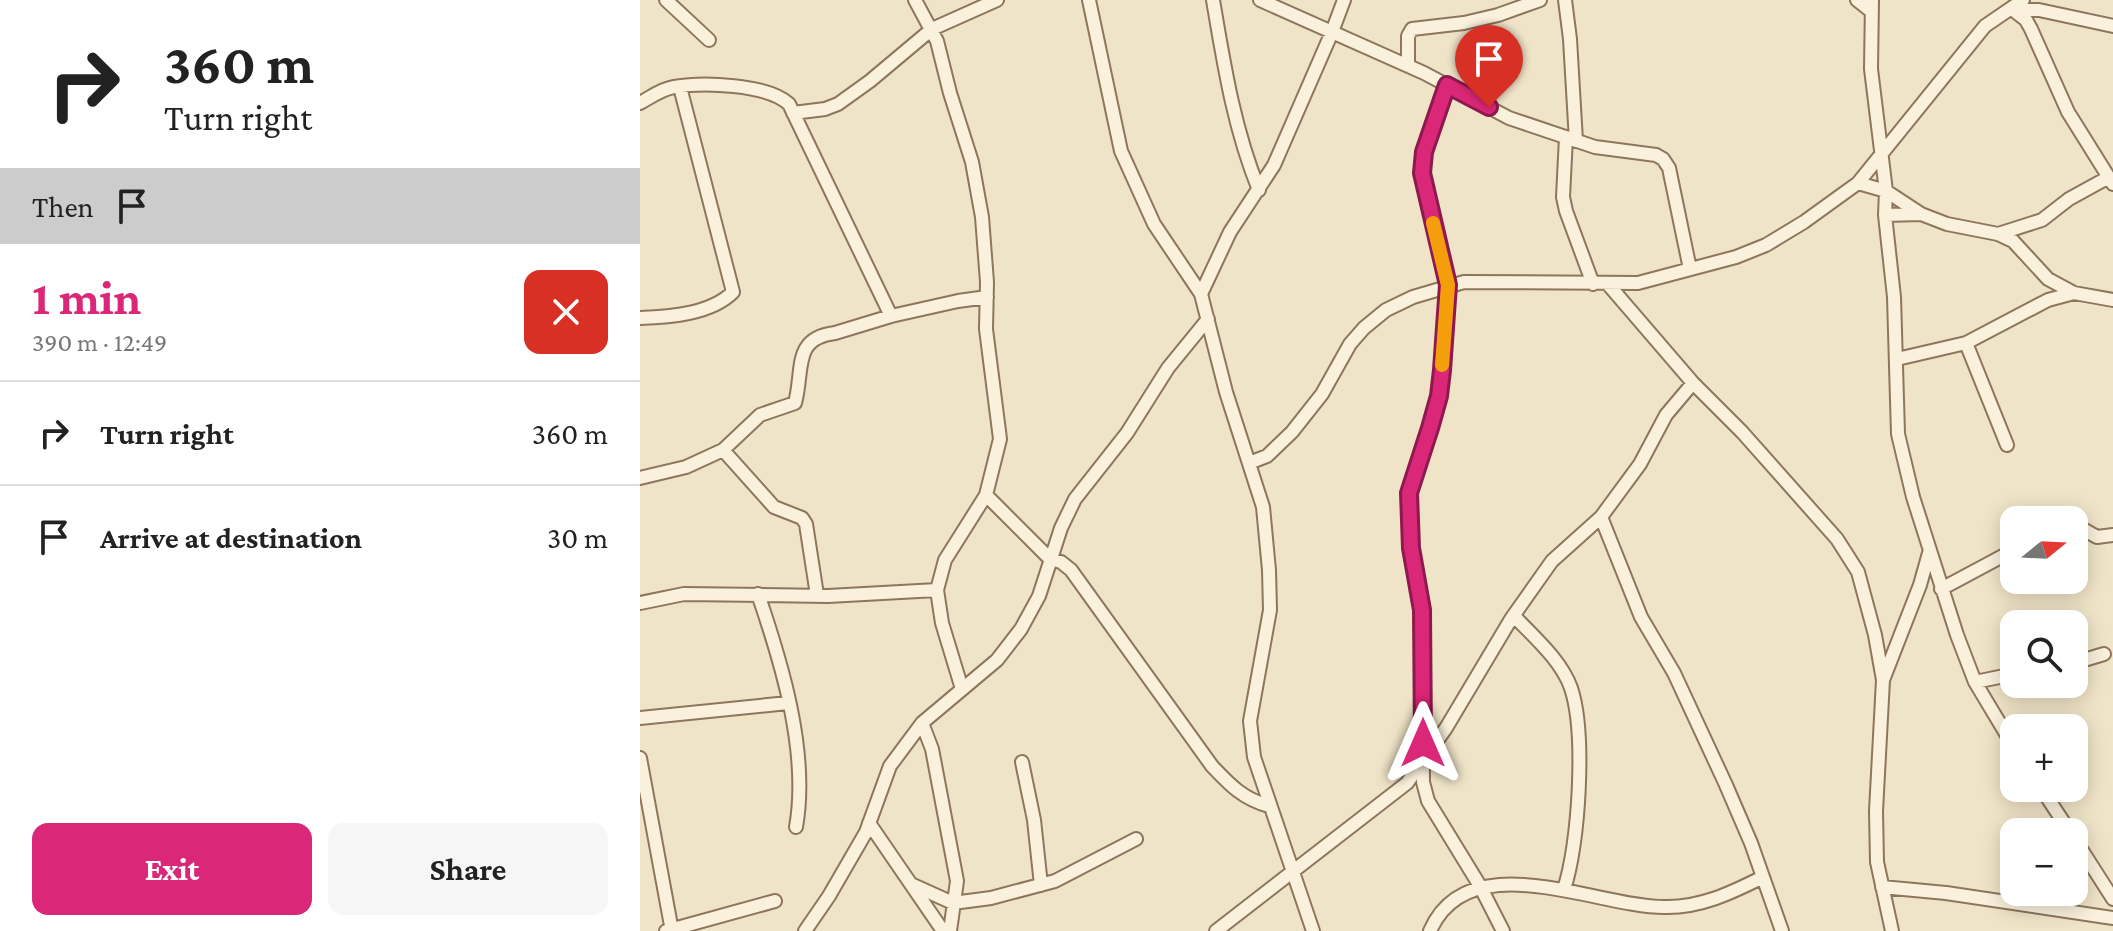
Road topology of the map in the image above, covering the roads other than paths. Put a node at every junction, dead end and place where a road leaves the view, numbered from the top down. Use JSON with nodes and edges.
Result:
{"nodes":[{"id":1,"x":666,"y":0,"type":"edge"},
{"id":2,"x":915,"y":0,"type":"edge"},
{"id":3,"x":997,"y":0,"type":"edge"},
{"id":4,"x":1089,"y":0,"type":"edge"},
{"id":5,"x":1213,"y":0,"type":"edge"},
{"id":6,"x":1260,"y":0,"type":"edge"},
{"id":7,"x":1344,"y":0,"type":"edge"},
{"id":8,"x":1540,"y":0,"type":"edge"},
{"id":9,"x":1565,"y":0,"type":"edge"},
{"id":10,"x":1857,"y":0,"type":"edge"},
{"id":11,"x":1872,"y":5,"type":"edge"},
{"id":12,"x":2017,"y":6,"type":"edge"},
{"id":13,"x":2112,"y":26,"type":"edge"},
{"id":14,"x":932,"y":29,"type":"junction"},
{"id":15,"x":1332,"y":32,"type":"junction"},
{"id":16,"x":709,"y":40,"type":"dead end"},
{"id":17,"x":1408,"y":66,"type":"junction"},
{"id":18,"x":1447,"y":85,"type":"junction"},
{"id":19,"x":680,"y":87,"type":"junction"},
{"id":20,"x":640,"y":103,"type":"edge"},
{"id":21,"x":793,"y":113,"type":"junction"},
{"id":22,"x":1571,"y":139,"type":"junction"},
{"id":23,"x":1882,"y":155,"type":"junction"},
{"id":24,"x":2111,"y":181,"type":"edge"},
{"id":25,"x":1858,"y":183,"type":"junction"},
{"id":26,"x":1259,"y":190,"type":"junction"},
{"id":27,"x":1886,"y":191,"type":"junction"},
{"id":28,"x":1921,"y":214,"type":"junction"},
{"id":29,"x":1885,"y":215,"type":"junction"},
{"id":30,"x":1998,"y":234,"type":"junction"},
{"id":31,"x":1690,"y":269,"type":"junction"},
{"id":32,"x":1607,"y":283,"type":"junction"},
{"id":33,"x":1593,"y":284,"type":"junction"},
{"id":34,"x":1448,"y":285,"type":"junction"},
{"id":35,"x":2074,"y":293,"type":"junction"},
{"id":36,"x":1201,"y":294,"type":"junction"},
{"id":37,"x":987,"y":297,"type":"junction"},
{"id":38,"x":2113,"y":300,"type":"edge"},
{"id":39,"x":891,"y":316,"type":"junction"},
{"id":40,"x":640,"y":318,"type":"edge"},
{"id":41,"x":1208,"y":319,"type":"junction"},
{"id":42,"x":1966,"y":343,"type":"junction"},
{"id":43,"x":1897,"y":359,"type":"junction"},
{"id":44,"x":1693,"y":383,"type":"junction"},
{"id":45,"x":2007,"y":445,"type":"dead end"},
{"id":46,"x":723,"y":450,"type":"junction"},
{"id":47,"x":1249,"y":463,"type":"junction"},
{"id":48,"x":640,"y":478,"type":"edge"},
{"id":49,"x":986,"y":495,"type":"junction"},
{"id":50,"x":1601,"y":517,"type":"junction"},
{"id":51,"x":2088,"y":532,"type":"edge"},
{"id":52,"x":2113,"y":535,"type":"edge"},
{"id":53,"x":1929,"y":553,"type":"junction"},
{"id":54,"x":2000,"y":556,"type":"edge"},
{"id":55,"x":1050,"y":559,"type":"junction"},
{"id":56,"x":1939,"y":584,"type":"junction"},
{"id":57,"x":1920,"y":585,"type":"junction"},
{"id":58,"x":937,"y":590,"type":"junction"},
{"id":59,"x":758,"y":594,"type":"junction"},
{"id":60,"x":817,"y":595,"type":"junction"},
{"id":61,"x":640,"y":603,"type":"edge"},
{"id":62,"x":1514,"y":616,"type":"junction"},
{"id":63,"x":1875,"y":635,"type":"junction"},
{"id":64,"x":1898,"y":640,"type":"junction"},
{"id":65,"x":2104,"y":654,"type":"dead end"},
{"id":66,"x":2088,"y":659,"type":"edge"},
{"id":67,"x":2000,"y":677,"type":"edge"},
{"id":68,"x":1883,"y":680,"type":"junction"},
{"id":69,"x":1975,"y":682,"type":"junction"},
{"id":70,"x":962,"y":689,"type":"junction"},
{"id":71,"x":788,"y":703,"type":"junction"},
{"id":72,"x":640,"y":718,"type":"edge"},
{"id":73,"x":922,"y":723,"type":"junction"},
{"id":74,"x":2000,"y":724,"type":"edge"},
{"id":75,"x":640,"y":758,"type":"edge"},
{"id":76,"x":1022,"y":762,"type":"dead end"},
{"id":77,"x":1423,"y":762,"type":"junction"},
{"id":78,"x":1269,"y":806,"type":"junction"},
{"id":79,"x":869,"y":823,"type":"junction"},
{"id":80,"x":796,"y":827,"type":"dead end"},
{"id":81,"x":1136,"y":839,"type":"dead end"},
{"id":82,"x":2088,"y":860,"type":"edge"},
{"id":83,"x":1294,"y":871,"type":"junction"},
{"id":84,"x":1763,"y":877,"type":"junction"},
{"id":85,"x":913,"y":885,"type":"junction"},
{"id":86,"x":1041,"y":885,"type":"junction"},
{"id":87,"x":1480,"y":886,"type":"junction"},
{"id":88,"x":1882,"y":887,"type":"junction"},
{"id":89,"x":1564,"y":889,"type":"junction"},
{"id":90,"x":2113,"y":899,"type":"edge"},
{"id":91,"x":775,"y":901,"type":"dead end"},
{"id":92,"x":953,"y":903,"type":"junction"},
{"id":93,"x":2113,"y":918,"type":"edge"},
{"id":94,"x":670,"y":930,"type":"edge"},
{"id":95,"x":805,"y":931,"type":"edge"},
{"id":96,"x":943,"y":931,"type":"edge"},
{"id":97,"x":950,"y":931,"type":"edge"},
{"id":98,"x":1216,"y":931,"type":"edge"},
{"id":99,"x":1313,"y":931,"type":"edge"},
{"id":100,"x":1430,"y":931,"type":"edge"},
{"id":101,"x":1503,"y":931,"type":"edge"},
{"id":102,"x":1782,"y":931,"type":"edge"},
{"id":103,"x":1892,"y":931,"type":"edge"}],
"edges":[{"from":1,"to":16,"type":"street"},
{"from":2,"to":14,"type":"street"},
{"from":3,"to":14,"type":"street"},
{"from":4,"to":36,"type":"street"},
{"from":5,"to":26,"type":"street"},
{"from":6,"to":15,"type":"street"},
{"from":7,"to":15,"type":"street"},
{"from":8,"to":17,"type":"street"},
{"from":9,"to":22,"type":"street"},
{"from":10,"to":11,"type":"street"},
{"from":11,"to":23,"type":"street"},
{"from":12,"to":13,"type":"street"},
{"from":12,"to":23,"type":"street"},
{"from":12,"to":24,"type":"street"},
{"from":14,"to":21,"type":"street"},
{"from":14,"to":37,"type":"street"},
{"from":15,"to":17,"type":"street"},
{"from":15,"to":26,"type":"street"},
{"from":17,"to":18,"type":"street"},
{"from":18,"to":22,"type":"street"},
{"from":18,"to":34,"type":"street"},
{"from":19,"to":20,"type":"street"},
{"from":19,"to":21,"type":"street"},
{"from":19,"to":40,"type":"street"},
{"from":21,"to":39,"type":"street"},
{"from":22,"to":31,"type":"street"},
{"from":22,"to":33,"type":"street"},
{"from":23,"to":25,"type":"street"},
{"from":23,"to":27,"type":"street"},
{"from":24,"to":30,"type":"street"},
{"from":25,"to":27,"type":"street"},
{"from":25,"to":31,"type":"street"},
{"from":26,"to":36,"type":"street"},
{"from":27,"to":28,"type":"street"},
{"from":27,"to":29,"type":"street"},
{"from":28,"to":29,"type":"street"},
{"from":28,"to":30,"type":"street"},
{"from":29,"to":43,"type":"street"},
{"from":30,"to":35,"type":"street"},
{"from":31,"to":32,"type":"street"},
{"from":32,"to":33,"type":"street"},
{"from":32,"to":44,"type":"street"},
{"from":33,"to":34,"type":"street"},
{"from":34,"to":47,"type":"street"},
{"from":34,"to":77,"type":"street"},
{"from":35,"to":38,"type":"street"},
{"from":35,"to":42,"type":"street"},
{"from":36,"to":41,"type":"street"},
{"from":37,"to":39,"type":"street"},
{"from":37,"to":49,"type":"street"},
{"from":39,"to":46,"type":"street"},
{"from":41,"to":47,"type":"street"},
{"from":41,"to":55,"type":"street"},
{"from":42,"to":43,"type":"street"},
{"from":42,"to":45,"type":"street"},
{"from":43,"to":53,"type":"street"},
{"from":44,"to":50,"type":"street"},
{"from":44,"to":63,"type":"street"},
{"from":46,"to":48,"type":"street"},
{"from":46,"to":60,"type":"street"},
{"from":47,"to":78,"type":"street"},
{"from":49,"to":55,"type":"street"},
{"from":49,"to":58,"type":"street"},
{"from":50,"to":62,"type":"street"},
{"from":50,"to":84,"type":"street"},
{"from":51,"to":52,"type":"street"},
{"from":53,"to":56,"type":"street"},
{"from":53,"to":57,"type":"street"},
{"from":54,"to":56,"type":"street"},
{"from":55,"to":70,"type":"street"},
{"from":55,"to":78,"type":"street"},
{"from":56,"to":57,"type":"street"},
{"from":56,"to":69,"type":"street"},
{"from":57,"to":64,"type":"street"},
{"from":58,"to":60,"type":"street"},
{"from":58,"to":70,"type":"street"},
{"from":59,"to":60,"type":"street"},
{"from":59,"to":61,"type":"street"},
{"from":59,"to":71,"type":"street"},
{"from":62,"to":77,"type":"street"},
{"from":62,"to":89,"type":"street"},
{"from":63,"to":64,"type":"street"},
{"from":63,"to":68,"type":"street"},
{"from":64,"to":68,"type":"street"},
{"from":65,"to":66,"type":"street"},
{"from":67,"to":69,"type":"street"},
{"from":68,"to":88,"type":"street"},
{"from":69,"to":74,"type":"street"},
{"from":70,"to":73,"type":"street"},
{"from":71,"to":72,"type":"street"},
{"from":71,"to":80,"type":"street"},
{"from":73,"to":79,"type":"street"},
{"from":73,"to":92,"type":"street"},
{"from":75,"to":94,"type":"street"},
{"from":76,"to":86,"type":"street"},
{"from":77,"to":83,"type":"street"},
{"from":77,"to":87,"type":"street"},
{"from":78,"to":83,"type":"street"},
{"from":79,"to":85,"type":"street"},
{"from":79,"to":95,"type":"street"},
{"from":81,"to":86,"type":"street"},
{"from":82,"to":90,"type":"street"},
{"from":83,"to":98,"type":"street"},
{"from":83,"to":99,"type":"street"},
{"from":84,"to":89,"type":"street"},
{"from":84,"to":102,"type":"street"},
{"from":85,"to":92,"type":"street"},
{"from":85,"to":96,"type":"street"},
{"from":86,"to":92,"type":"street"},
{"from":87,"to":89,"type":"street"},
{"from":87,"to":100,"type":"street"},
{"from":87,"to":101,"type":"street"},
{"from":88,"to":93,"type":"street"},
{"from":88,"to":103,"type":"street"},
{"from":91,"to":94,"type":"street"},
{"from":92,"to":97,"type":"street"}]}
